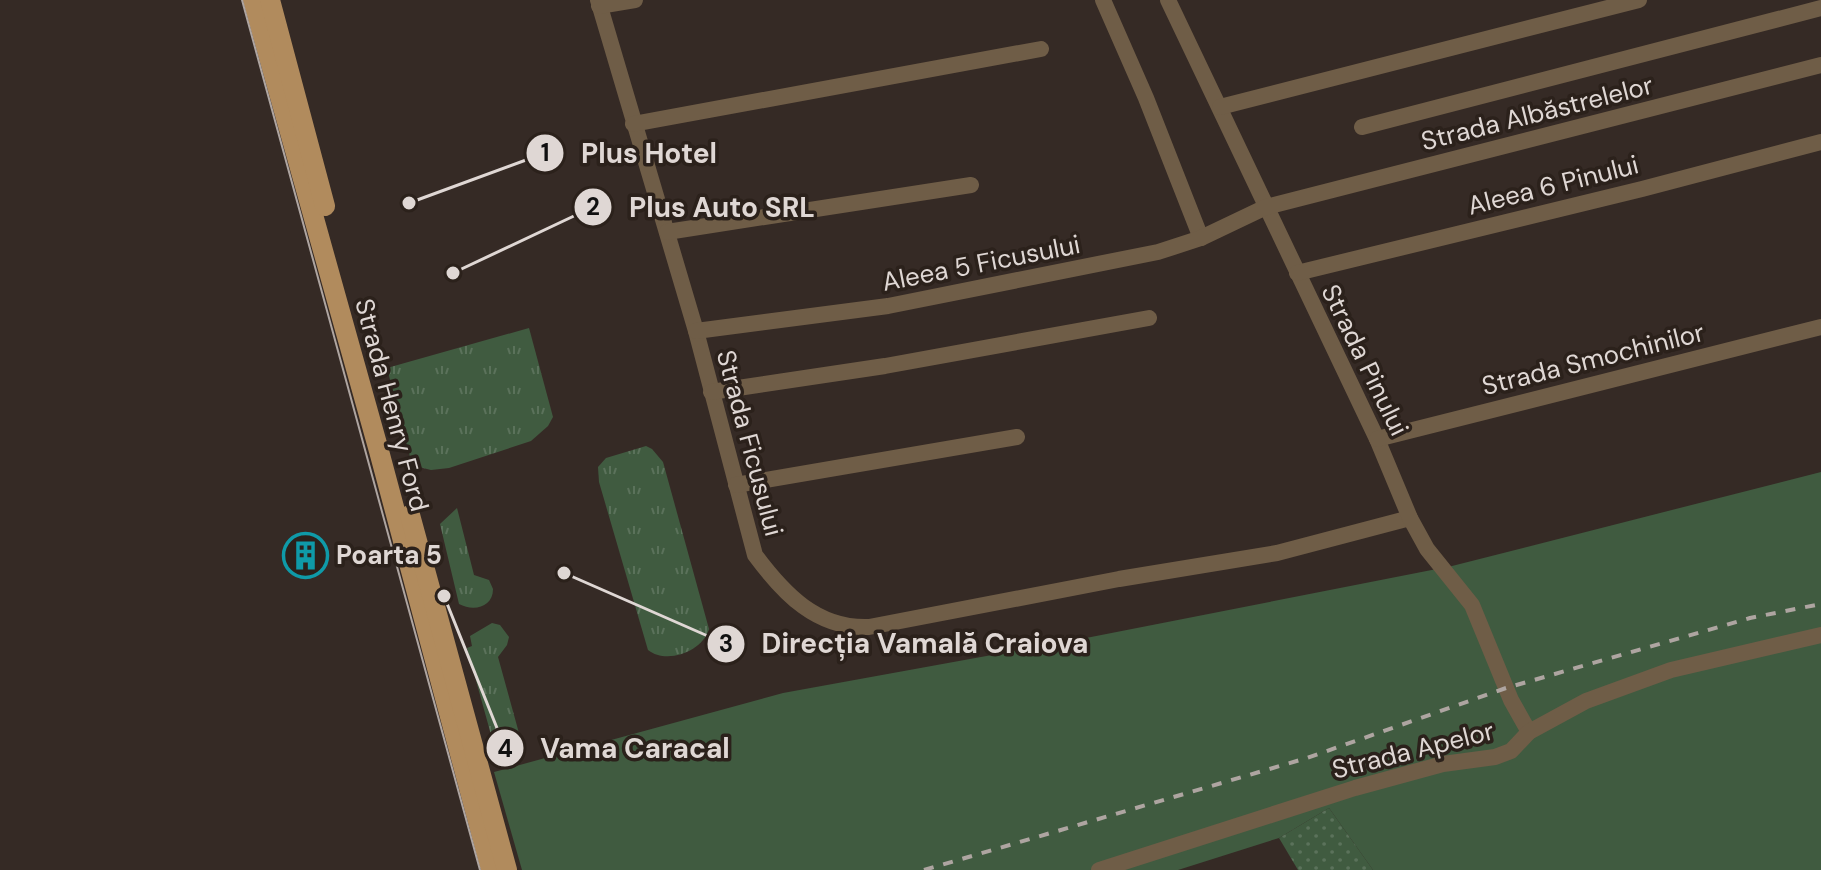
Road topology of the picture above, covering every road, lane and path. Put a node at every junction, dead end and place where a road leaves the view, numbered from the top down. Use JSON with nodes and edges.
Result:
{"nodes":[{"id":1,"x":253,"y":0,"type":"edge"},
{"id":2,"x":270,"y":0,"type":"edge"},
{"id":3,"x":635,"y":0,"type":"edge"},
{"id":4,"x":1103,"y":0,"type":"edge"},
{"id":5,"x":1168,"y":0,"type":"edge"},
{"id":6,"x":1639,"y":0,"type":"edge"},
{"id":7,"x":598,"y":3,"type":"edge"},
{"id":8,"x":1821,"y":8,"type":"edge"},
{"id":9,"x":1041,"y":49,"type":"dead end"},
{"id":10,"x":1821,"y":65,"type":"edge"},
{"id":11,"x":1220,"y":107,"type":"junction"},
{"id":12,"x":633,"y":124,"type":"junction"},
{"id":13,"x":1362,"y":127,"type":"dead end"},
{"id":14,"x":1821,"y":142,"type":"edge"},
{"id":15,"x":971,"y":185,"type":"dead end"},
{"id":16,"x":1266,"y":207,"type":"junction"},
{"id":17,"x":667,"y":232,"type":"junction"},
{"id":18,"x":1201,"y":238,"type":"junction"},
{"id":19,"x":1297,"y":273,"type":"junction"},
{"id":20,"x":1149,"y":318,"type":"dead end"},
{"id":21,"x":1821,"y":327,"type":"edge"},
{"id":22,"x":696,"y":331,"type":"junction"},
{"id":23,"x":711,"y":392,"type":"junction"},
{"id":24,"x":1017,"y":437,"type":"dead end"},
{"id":25,"x":1377,"y":439,"type":"junction"},
{"id":26,"x":736,"y":485,"type":"junction"},
{"id":27,"x":1410,"y":518,"type":"junction"},
{"id":28,"x":1821,"y":635,"type":"edge"},
{"id":29,"x":1529,"y":732,"type":"junction"},
{"id":30,"x":491,"y":870,"type":"edge"},
{"id":31,"x":507,"y":870,"type":"edge"},
{"id":32,"x":1099,"y":870,"type":"edge"}],
"edges":[{"from":1,"to":30,"type":"main road","name":"Strada Henry Ford"},
{"from":2,"to":31,"type":"main road","name":"Strada Henry Ford"},
{"from":3,"to":7,"type":"street"},
{"from":4,"to":18,"type":"street"},
{"from":5,"to":11,"type":"street","name":"Strada Pinului"},
{"from":6,"to":11,"type":"street"},
{"from":7,"to":12,"type":"street","name":"Strada Ficusului"},
{"from":8,"to":13,"type":"street"},
{"from":9,"to":12,"type":"street"},
{"from":10,"to":16,"type":"street","name":"Strada Albăstrelelor"},
{"from":11,"to":16,"type":"street","name":"Strada Pinului"},
{"from":12,"to":17,"type":"street","name":"Strada Ficusului"},
{"from":14,"to":19,"type":"street","name":"Aleea 6 Pinului"},
{"from":15,"to":17,"type":"street"},
{"from":16,"to":18,"type":"street","name":"Aleea 5 Ficusului"},
{"from":16,"to":19,"type":"street","name":"Strada Pinului"},
{"from":17,"to":22,"type":"street","name":"Strada Ficusului"},
{"from":18,"to":22,"type":"street","name":"Aleea 5 Ficusului"},
{"from":19,"to":25,"type":"street","name":"Strada Pinului"},
{"from":20,"to":23,"type":"street"},
{"from":21,"to":25,"type":"street","name":"Strada Smochinilor"},
{"from":22,"to":23,"type":"street","name":"Strada Ficusului"},
{"from":23,"to":26,"type":"street","name":"Strada Ficusului"},
{"from":24,"to":26,"type":"street"},
{"from":25,"to":27,"type":"street","name":"Strada Pinului"},
{"from":26,"to":27,"type":"street","name":"Strada Ficusului"},
{"from":27,"to":29,"type":"street","name":"Strada Pinului"},
{"from":28,"to":29,"type":"street","name":"Strada Apelor"},
{"from":29,"to":32,"type":"street","name":"Strada Apelor"}]}
